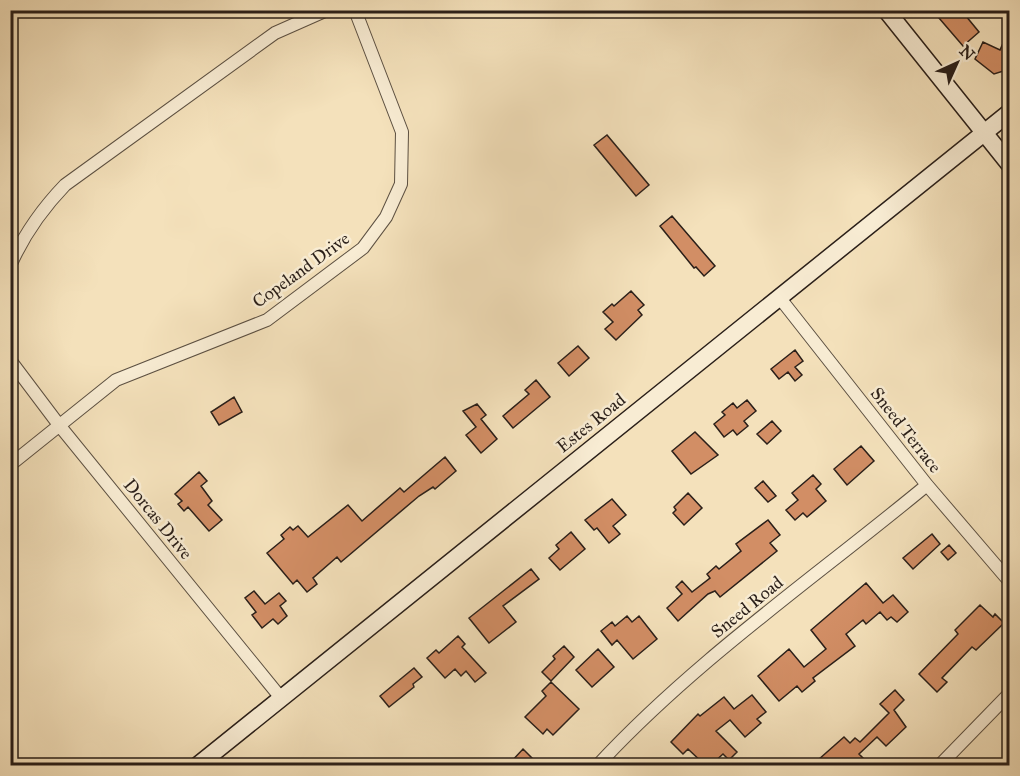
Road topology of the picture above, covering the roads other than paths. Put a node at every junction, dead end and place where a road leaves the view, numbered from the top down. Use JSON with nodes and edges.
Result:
{"nodes":[{"id":1,"x":327,"y":10,"type":"edge"},
{"id":2,"x":355,"y":10,"type":"edge"},
{"id":3,"x":886,"y":10,"type":"edge"},
{"id":4,"x":1010,"y":112,"type":"edge"},
{"id":5,"x":982,"y":134,"type":"junction"},
{"id":6,"x":1010,"y":165,"type":"edge"},
{"id":7,"x":10,"y":266,"type":"edge"},
{"id":8,"x":779,"y":297,"type":"junction"},
{"id":9,"x":10,"y":360,"type":"edge"},
{"id":10,"x":59,"y":425,"type":"junction"},
{"id":11,"x":10,"y":465,"type":"edge"},
{"id":12,"x":927,"y":485,"type":"junction"},
{"id":13,"x":1010,"y":582,"type":"edge"},
{"id":14,"x":1010,"y":693,"type":"edge"},
{"id":15,"x":281,"y":698,"type":"junction"},
{"id":16,"x":197,"y":765,"type":"edge"},
{"id":17,"x":597,"y":765,"type":"edge"},
{"id":18,"x":939,"y":765,"type":"edge"}],
"edges":[{"from":1,"to":7,"type":"street"},
{"from":2,"to":10,"type":"street","name":"Copeland Drive"},
{"from":3,"to":5,"type":"main road"},
{"from":4,"to":5,"type":"main road","name":"Estes Road"},
{"from":5,"to":6,"type":"main road"},
{"from":5,"to":8,"type":"main road","name":"Estes Road"},
{"from":8,"to":12,"type":"street","name":"Sneed Terrace"},
{"from":8,"to":15,"type":"main road","name":"Estes Road"},
{"from":9,"to":10,"type":"street","name":"Dorcas Drive"},
{"from":10,"to":11,"type":"street","name":"Copeland Drive"},
{"from":10,"to":15,"type":"street","name":"Dorcas Drive"},
{"from":12,"to":13,"type":"street","name":"Sneed Terrace"},
{"from":12,"to":17,"type":"street","name":"Sneed Road"},
{"from":14,"to":18,"type":"street"},
{"from":15,"to":16,"type":"main road","name":"Estes Road"}]}
